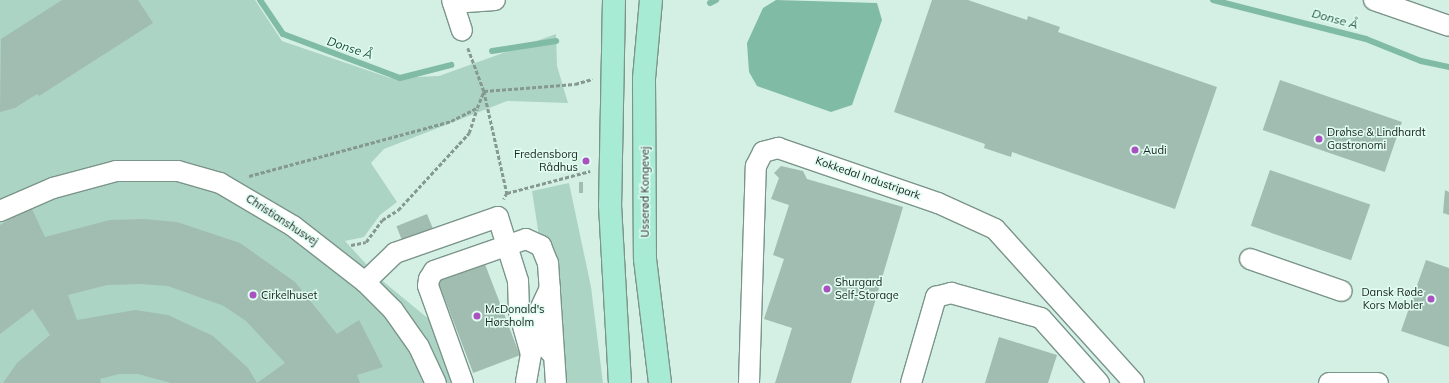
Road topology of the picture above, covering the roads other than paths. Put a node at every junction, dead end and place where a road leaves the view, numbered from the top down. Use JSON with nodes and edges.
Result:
{"nodes":[{"id":1,"x":495,"y":0,"type":"edge"},
{"id":2,"x":614,"y":0,"type":"edge"},
{"id":3,"x":651,"y":0,"type":"edge"},
{"id":4,"x":1374,"y":0,"type":"edge"},
{"id":5,"x":452,"y":2,"type":"edge"},
{"id":6,"x":1449,"y":26,"type":"edge"},
{"id":7,"x":462,"y":30,"type":"road end"},
{"id":8,"x":0,"y":211,"type":"edge"},
{"id":9,"x":507,"y":246,"type":"junction"},
{"id":10,"x":1250,"y":259,"type":"dead end"},
{"id":11,"x":365,"y":282,"type":"junction"},
{"id":12,"x":1342,"y":291,"type":"dead end"},
{"id":13,"x":436,"y":383,"type":"edge"},
{"id":14,"x":463,"y":383,"type":"edge"},
{"id":15,"x":526,"y":383,"type":"edge"},
{"id":16,"x":556,"y":383,"type":"edge"},
{"id":17,"x":620,"y":383,"type":"edge"},
{"id":18,"x":660,"y":383,"type":"edge"},
{"id":19,"x":749,"y":383,"type":"edge"},
{"id":20,"x":911,"y":383,"type":"edge"},
{"id":21,"x":1099,"y":383,"type":"edge"},
{"id":22,"x":1134,"y":383,"type":"edge"},
{"id":23,"x":1329,"y":383,"type":"edge"},
{"id":24,"x":1378,"y":383,"type":"edge"}],
"edges":[{"from":1,"to":5,"type":"street"},
{"from":2,"to":17,"type":"main road"},
{"from":3,"to":18,"type":"main road","name":"Usserød Kongevej"},
{"from":4,"to":6,"type":"street"},
{"from":5,"to":7,"type":"street"},
{"from":8,"to":11,"type":"street","name":"Christianshusvej"},
{"from":9,"to":11,"type":"street"},
{"from":9,"to":14,"type":"street"},
{"from":9,"to":15,"type":"street"},
{"from":9,"to":16,"type":"street"},
{"from":10,"to":12,"type":"street"},
{"from":11,"to":13,"type":"street","name":"Christianshusvej"},
{"from":19,"to":22,"type":"street","name":"Kokkedal Industripark"},
{"from":20,"to":21,"type":"street"},
{"from":23,"to":24,"type":"street"}]}
